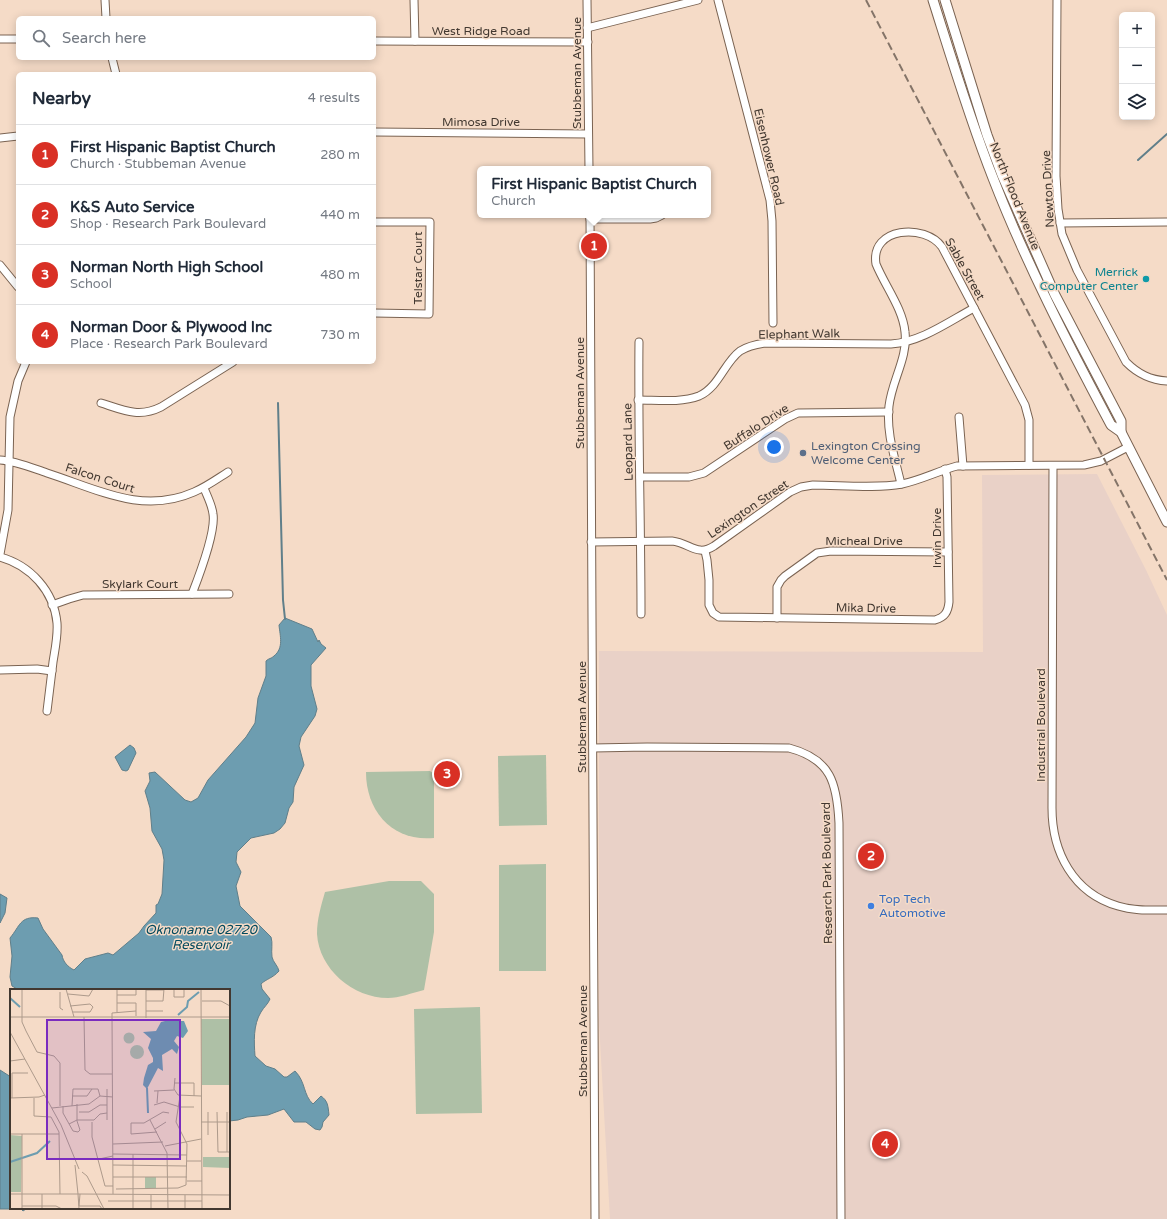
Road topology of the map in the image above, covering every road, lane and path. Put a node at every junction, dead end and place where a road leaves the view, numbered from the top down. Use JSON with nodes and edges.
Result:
{"nodes":[{"id":1,"x":105,"y":0,"type":"edge"},
{"id":2,"x":414,"y":0,"type":"edge"},
{"id":3,"x":587,"y":0,"type":"edge"},
{"id":4,"x":698,"y":0,"type":"edge"},
{"id":5,"x":718,"y":0,"type":"edge"},
{"id":6,"x":933,"y":0,"type":"edge"},
{"id":7,"x":945,"y":0,"type":"edge"},
{"id":8,"x":1057,"y":0,"type":"edge"},
{"id":9,"x":106,"y":16,"type":"edge"},
{"id":10,"x":587,"y":28,"type":"junction"},
{"id":11,"x":0,"y":39,"type":"edge"},
{"id":12,"x":16,"y":39,"type":"edge"},
{"id":13,"x":376,"y":41,"type":"edge"},
{"id":14,"x":414,"y":41,"type":"junction"},
{"id":15,"x":588,"y":42,"type":"junction"},
{"id":16,"x":112,"y":60,"type":"edge"},
{"id":17,"x":116,"y":72,"type":"edge"},
{"id":18,"x":376,"y":132,"type":"edge"},
{"id":19,"x":588,"y":134,"type":"junction"},
{"id":20,"x":16,"y":136,"type":"edge"},
{"id":21,"x":0,"y":138,"type":"edge"},
{"id":22,"x":589,"y":166,"type":"edge"},
{"id":23,"x":590,"y":218,"type":"edge"},
{"id":24,"x":610,"y":218,"type":"edge"},
{"id":25,"x":656,"y":218,"type":"edge"},
{"id":26,"x":376,"y":222,"type":"edge"},
{"id":27,"x":1167,"y":222,"type":"edge"},
{"id":28,"x":1060,"y":223,"type":"junction"},
{"id":29,"x":0,"y":265,"type":"edge"},
{"id":30,"x":16,"y":285,"type":"edge"},
{"id":31,"x":974,"y":308,"type":"junction"},
{"id":32,"x":376,"y":313,"type":"edge"},
{"id":33,"x":773,"y":323,"type":"dead end"},
{"id":34,"x":639,"y":342,"type":"dead end"},
{"id":35,"x":906,"y":342,"type":"junction"},
{"id":36,"x":25,"y":364,"type":"edge"},
{"id":37,"x":230,"y":364,"type":"edge"},
{"id":38,"x":1167,"y":381,"type":"edge"},
{"id":39,"x":638,"y":400,"type":"junction"},
{"id":40,"x":101,"y":403,"type":"dead end"},
{"id":41,"x":889,"y":412,"type":"junction"},
{"id":42,"x":959,"y":416,"type":"dead end"},
{"id":43,"x":1121,"y":432,"type":"junction"},
{"id":44,"x":1128,"y":447,"type":"junction"},
{"id":45,"x":0,"y":460,"type":"edge"},
{"id":46,"x":9,"y":461,"type":"junction"},
{"id":47,"x":1029,"y":465,"type":"junction"},
{"id":48,"x":963,"y":466,"type":"junction"},
{"id":49,"x":1053,"y":466,"type":"junction"},
{"id":50,"x":945,"y":469,"type":"junction"},
{"id":51,"x":228,"y":472,"type":"dead end"},
{"id":52,"x":640,"y":477,"type":"junction"},
{"id":53,"x":901,"y":484,"type":"junction"},
{"id":54,"x":204,"y":488,"type":"junction"},
{"id":55,"x":1167,"y":522,"type":"edge"},
{"id":56,"x":592,"y":542,"type":"junction"},
{"id":57,"x":641,"y":542,"type":"junction"},
{"id":58,"x":705,"y":551,"type":"junction"},
{"id":59,"x":948,"y":552,"type":"junction"},
{"id":60,"x":0,"y":555,"type":"edge"},
{"id":61,"x":192,"y":594,"type":"junction"},
{"id":62,"x":229,"y":594,"type":"dead end"},
{"id":63,"x":52,"y":605,"type":"junction"},
{"id":64,"x":948,"y":607,"type":"joint"},
{"id":65,"x":641,"y":614,"type":"dead end"},
{"id":66,"x":777,"y":618,"type":"junction"},
{"id":67,"x":0,"y":670,"type":"edge"},
{"id":68,"x":52,"y":671,"type":"junction"},
{"id":69,"x":47,"y":711,"type":"dead end"},
{"id":70,"x":593,"y":748,"type":"junction"},
{"id":71,"x":1167,"y":910,"type":"edge"},
{"id":72,"x":595,"y":1219,"type":"edge"},
{"id":73,"x":841,"y":1219,"type":"edge"}],
"edges":[{"from":1,"to":9,"type":"street"},
{"from":2,"to":14,"type":"street"},
{"from":3,"to":10,"type":"street","name":"Stubbeman Avenue"},
{"from":4,"to":10,"type":"street"},
{"from":5,"to":33,"type":"street","name":"Eisenhower Road"},
{"from":6,"to":43,"type":"main road","name":"North Flood Avenue"},
{"from":7,"to":43,"type":"main road","name":"North Flood Avenue"},
{"from":8,"to":28,"type":"street","name":"Newton Drive"},
{"from":10,"to":15,"type":"street","name":"Stubbeman Avenue"},
{"from":11,"to":12,"type":"street"},
{"from":13,"to":14,"type":"street","name":"West Ridge Road"},
{"from":14,"to":15,"type":"street","name":"West Ridge Road"},
{"from":15,"to":19,"type":"street","name":"Stubbeman Avenue"},
{"from":16,"to":17,"type":"street"},
{"from":18,"to":19,"type":"street","name":"Mimosa Drive"},
{"from":19,"to":22,"type":"street","name":"Stubbeman Avenue"},
{"from":20,"to":21,"type":"street"},
{"from":23,"to":56,"type":"street","name":"Stubbeman Avenue"},
{"from":24,"to":25,"type":"street"},
{"from":26,"to":32,"type":"street","name":"Telstar Court"},
{"from":27,"to":28,"type":"street"},
{"from":28,"to":38,"type":"street","name":"Newton Drive"},
{"from":29,"to":30,"type":"street"},
{"from":31,"to":35,"type":"street","name":"Elephant Walk"},
{"from":31,"to":35,"type":"street","name":"Sable Street"},
{"from":31,"to":47,"type":"street","name":"Sable Street"},
{"from":34,"to":39,"type":"street","name":"Leopard Lane"},
{"from":35,"to":39,"type":"street","name":"Elephant Walk"},
{"from":35,"to":41,"type":"street","name":"Sable Street"},
{"from":36,"to":46,"type":"street"},
{"from":37,"to":40,"type":"street"},
{"from":39,"to":52,"type":"street","name":"Leopard Lane"},
{"from":41,"to":52,"type":"street","name":"Buffalo Drive"},
{"from":41,"to":53,"type":"street","name":"Sable Street"},
{"from":42,"to":48,"type":"street"},
{"from":43,"to":44,"type":"main road","name":"North Flood Avenue"},
{"from":44,"to":49,"type":"street","name":"Lexington Street"},
{"from":44,"to":55,"type":"main road","name":"North Flood Avenue"},
{"from":45,"to":46,"type":"street","name":"Falcon Court"},
{"from":46,"to":54,"type":"street","name":"Falcon Court"},
{"from":46,"to":60,"type":"street"},
{"from":47,"to":48,"type":"street","name":"Lexington Street"},
{"from":47,"to":49,"type":"street","name":"Lexington Street"},
{"from":48,"to":50,"type":"street","name":"Lexington Street"},
{"from":49,"to":71,"type":"street","name":"Industrial Boulevard"},
{"from":50,"to":53,"type":"street","name":"Lexington Street"},
{"from":50,"to":59,"type":"street","name":"Irwin Drive"},
{"from":51,"to":54,"type":"street","name":"Falcon Court"},
{"from":52,"to":57,"type":"street","name":"Leopard Lane"},
{"from":53,"to":58,"type":"street","name":"Lexington Street"},
{"from":54,"to":61,"type":"street"},
{"from":56,"to":57,"type":"street","name":"Lexington Street"},
{"from":56,"to":70,"type":"street","name":"Stubbeman Avenue"},
{"from":57,"to":58,"type":"street","name":"Lexington Street"},
{"from":57,"to":65,"type":"street","name":"Leopard Lane"},
{"from":58,"to":66,"type":"street","name":"Mika Drive"},
{"from":59,"to":64,"type":"street","name":"Irwin Drive"},
{"from":59,"to":66,"type":"street","name":"Micheal Drive"},
{"from":60,"to":63,"type":"street"},
{"from":61,"to":62,"type":"street","name":"Skylark Court"},
{"from":61,"to":63,"type":"street","name":"Skylark Court"},
{"from":63,"to":68,"type":"street"},
{"from":64,"to":66,"type":"street","name":"Mika Drive"},
{"from":67,"to":68,"type":"street"},
{"from":68,"to":69,"type":"street"},
{"from":70,"to":72,"type":"street","name":"Stubbeman Avenue"},
{"from":70,"to":73,"type":"street","name":"Research Park Boulevard"}]}
